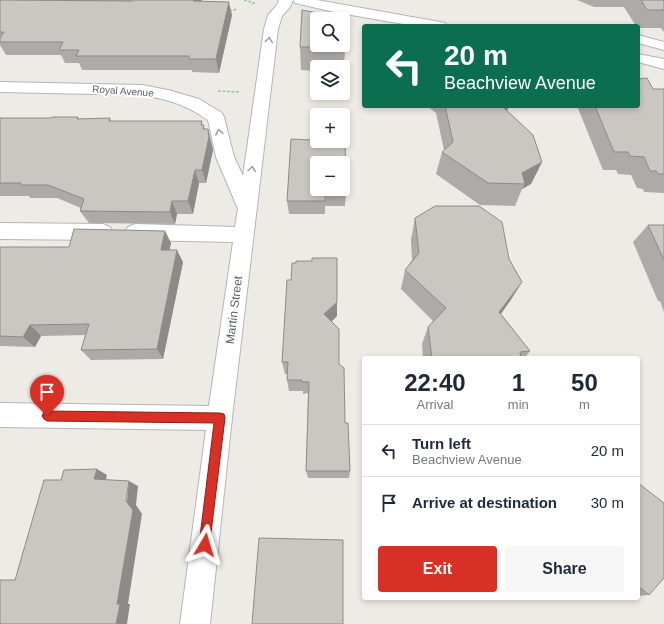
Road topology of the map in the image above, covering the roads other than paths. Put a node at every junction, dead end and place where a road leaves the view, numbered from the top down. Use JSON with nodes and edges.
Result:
{"nodes":[{"id":1,"x":286,"y":0,"type":"edge"},
{"id":2,"x":300,"y":0,"type":"edge"},
{"id":3,"x":428,"y":24,"type":"edge"},
{"id":4,"x":640,"y":40,"type":"edge"},
{"id":5,"x":664,"y":46,"type":"edge"},
{"id":6,"x":640,"y":58,"type":"edge"},
{"id":7,"x":664,"y":64,"type":"edge"},
{"id":8,"x":0,"y":87,"type":"edge"},
{"id":9,"x":247,"y":208,"type":"junction"},
{"id":10,"x":0,"y":231,"type":"edge"},
{"id":11,"x":244,"y":235,"type":"junction"},
{"id":12,"x":0,"y":415,"type":"edge"},
{"id":13,"x":220,"y":418,"type":"junction"},
{"id":14,"x":195,"y":624,"type":"edge"}],
"edges":[{"from":9,"to":1,"type":"street","name":"Martin Street","one_way":true},
{"from":2,"to":3,"type":"street"},
{"from":4,"to":5,"type":"street"},
{"from":6,"to":7,"type":"street"},
{"from":9,"to":8,"type":"street","name":"Royal Avenue","one_way":true},
{"from":9,"to":11,"type":"street","name":"Martin Street"},
{"from":10,"to":11,"type":"street"},
{"from":11,"to":13,"type":"street","name":"Martin Street"},
{"from":12,"to":13,"type":"street"},
{"from":13,"to":14,"type":"street","name":"Martin Street"}]}
